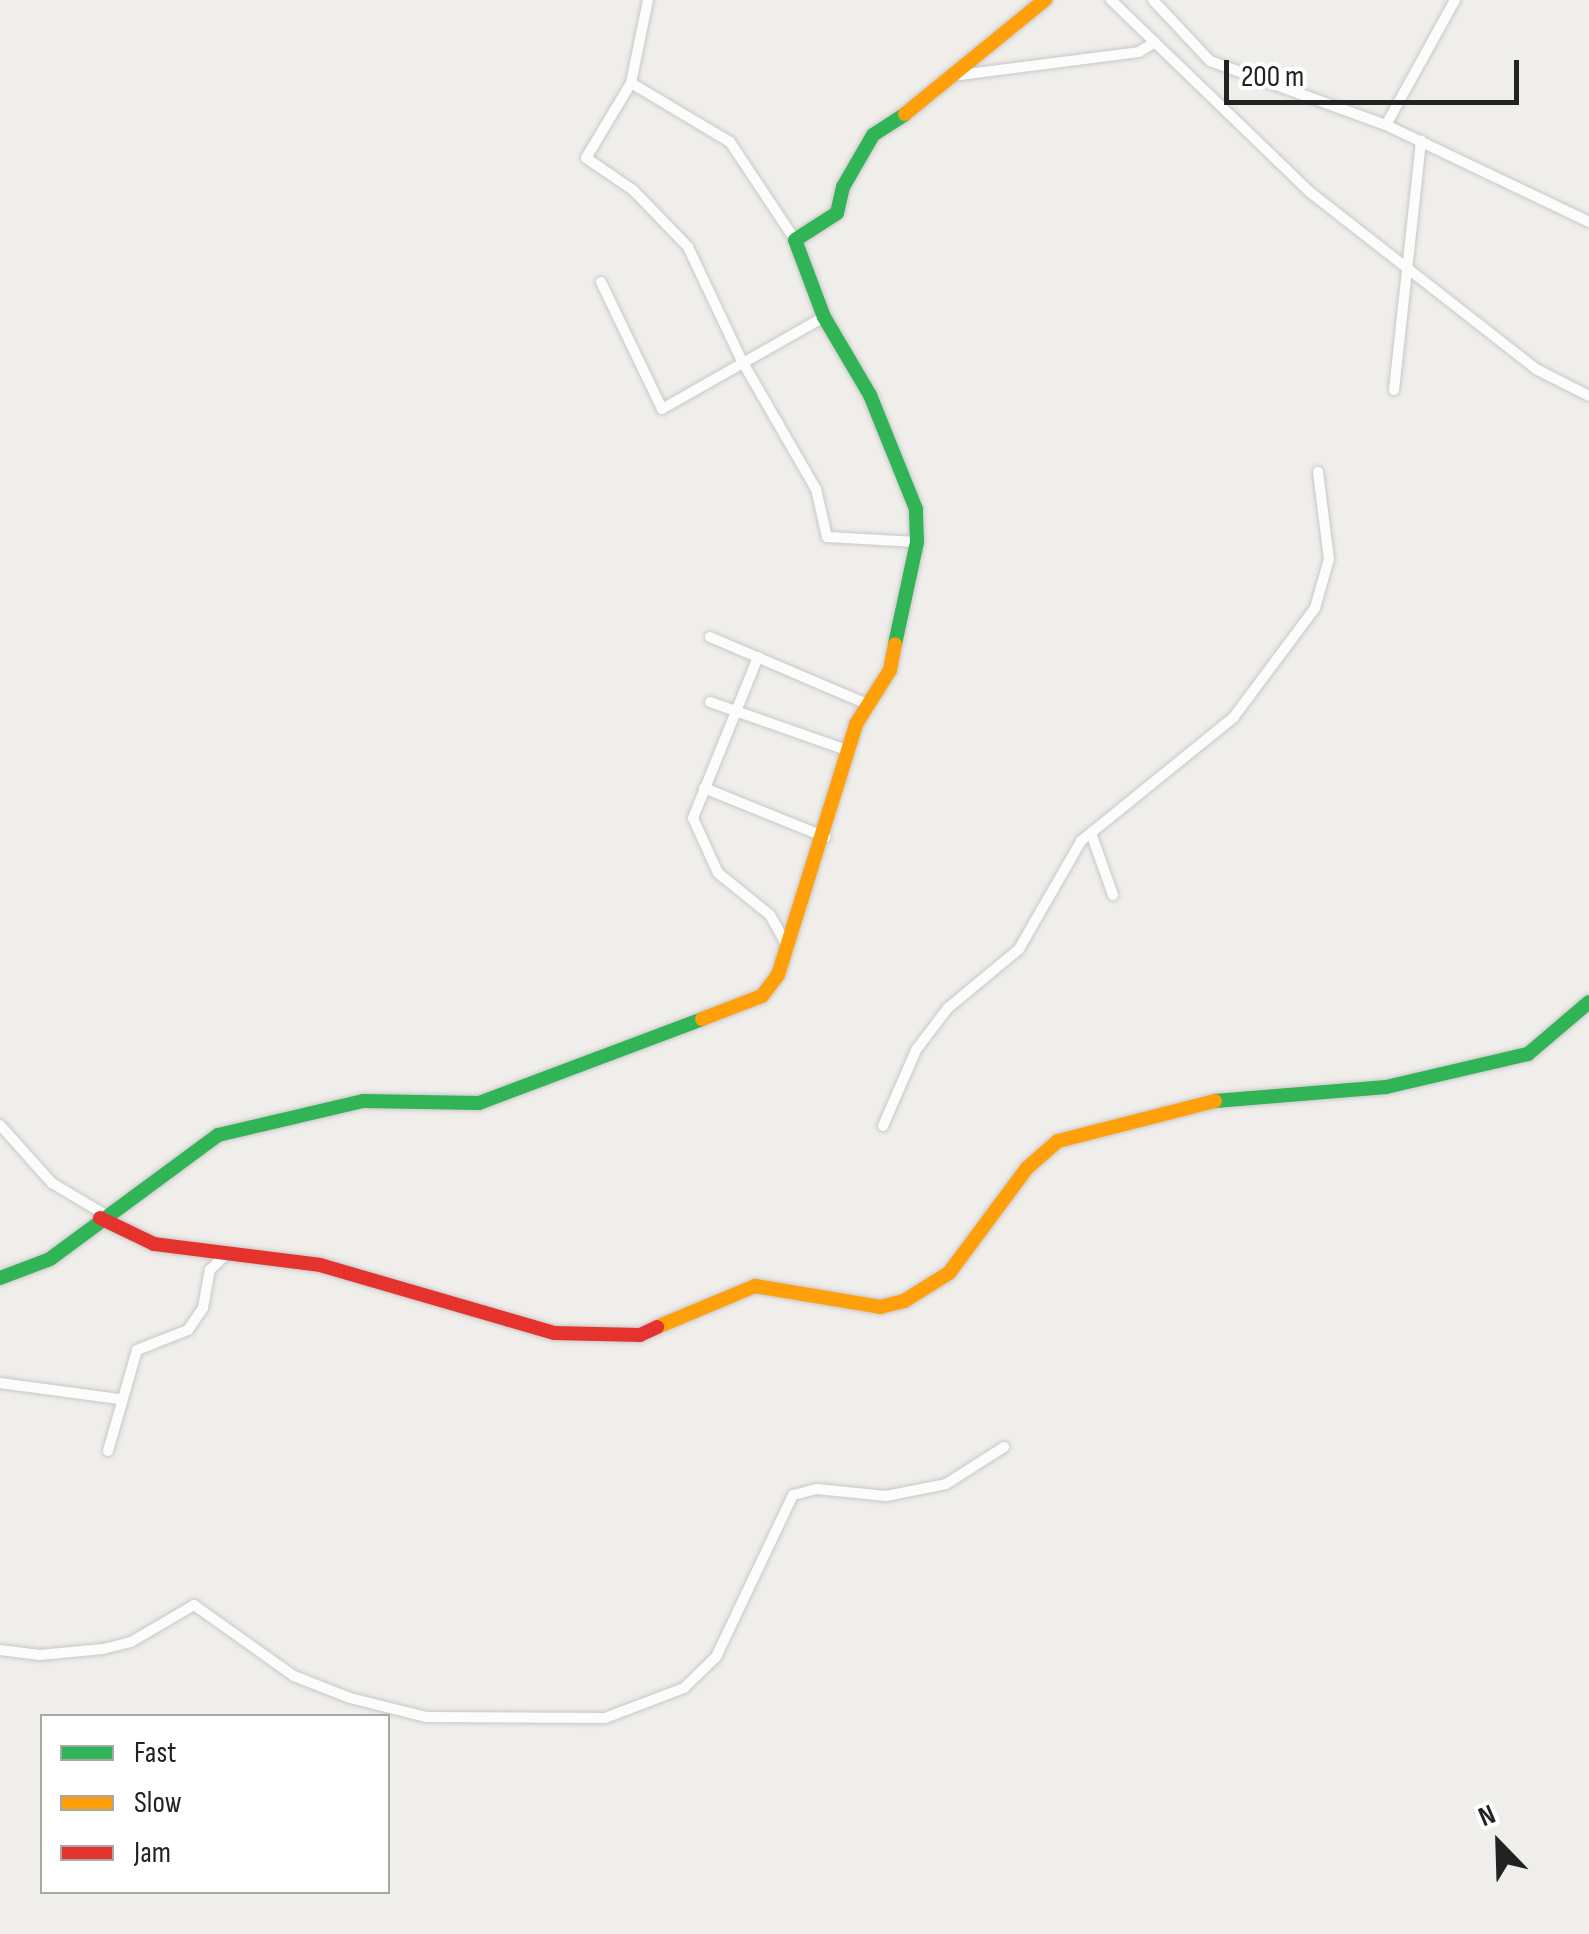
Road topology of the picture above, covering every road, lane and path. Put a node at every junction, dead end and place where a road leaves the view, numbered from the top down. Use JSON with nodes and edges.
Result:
{"nodes":[{"id":1,"x":648,"y":0,"type":"edge"},
{"id":2,"x":1045,"y":0,"type":"edge"},
{"id":3,"x":1111,"y":0,"type":"edge"},
{"id":4,"x":1154,"y":0,"type":"edge"},
{"id":5,"x":1455,"y":0,"type":"edge"},
{"id":6,"x":1155,"y":42,"type":"junction"},
{"id":7,"x":959,"y":75,"type":"junction"},
{"id":8,"x":632,"y":83,"type":"junction"},
{"id":9,"x":1386,"y":125,"type":"junction"},
{"id":10,"x":1421,"y":140,"type":"junction"},
{"id":11,"x":1589,"y":222,"type":"edge"},
{"id":12,"x":795,"y":240,"type":"junction"},
{"id":13,"x":1406,"y":264,"type":"junction"},
{"id":14,"x":601,"y":282,"type":"dead end"},
{"id":15,"x":824,"y":317,"type":"junction"},
{"id":16,"x":742,"y":361,"type":"junction"},
{"id":17,"x":1394,"y":390,"type":"dead end"},
{"id":18,"x":1589,"y":396,"type":"edge"},
{"id":19,"x":1318,"y":472,"type":"dead end"},
{"id":20,"x":917,"y":542,"type":"junction"},
{"id":21,"x":710,"y":638,"type":"dead end"},
{"id":22,"x":758,"y":658,"type":"junction"},
{"id":23,"x":710,"y":702,"type":"dead end"},
{"id":24,"x":867,"y":704,"type":"junction"},
{"id":25,"x":734,"y":713,"type":"junction"},
{"id":26,"x":849,"y":751,"type":"junction"},
{"id":27,"x":704,"y":788,"type":"junction"},
{"id":28,"x":1091,"y":833,"type":"junction"},
{"id":29,"x":825,"y":836,"type":"junction"},
{"id":30,"x":1113,"y":895,"type":"dead end"},
{"id":31,"x":788,"y":948,"type":"junction"},
{"id":32,"x":1589,"y":1002,"type":"edge"},
{"id":33,"x":0,"y":1125,"type":"edge"},
{"id":34,"x":883,"y":1126,"type":"dead end"},
{"id":35,"x":102,"y":1216,"type":"junction"},
{"id":36,"x":224,"y":1256,"type":"junction"},
{"id":37,"x":0,"y":1278,"type":"edge"},
{"id":38,"x":0,"y":1383,"type":"edge"},
{"id":39,"x":119,"y":1399,"type":"junction"},
{"id":40,"x":1004,"y":1447,"type":"dead end"},
{"id":41,"x":108,"y":1451,"type":"dead end"},
{"id":42,"x":0,"y":1650,"type":"edge"}],
"edges":[{"from":1,"to":8,"type":"street"},
{"from":2,"to":7,"type":"street"},
{"from":3,"to":6,"type":"street"},
{"from":4,"to":9,"type":"street"},
{"from":5,"to":9,"type":"street"},
{"from":6,"to":7,"type":"street"},
{"from":6,"to":13,"type":"street"},
{"from":7,"to":12,"type":"street"},
{"from":8,"to":12,"type":"street"},
{"from":8,"to":16,"type":"street"},
{"from":9,"to":10,"type":"street"},
{"from":10,"to":11,"type":"street"},
{"from":10,"to":13,"type":"street"},
{"from":12,"to":15,"type":"street"},
{"from":13,"to":17,"type":"street"},
{"from":13,"to":18,"type":"street"},
{"from":14,"to":16,"type":"street"},
{"from":15,"to":16,"type":"street"},
{"from":15,"to":20,"type":"street"},
{"from":16,"to":20,"type":"street"},
{"from":19,"to":28,"type":"street"},
{"from":20,"to":24,"type":"street"},
{"from":21,"to":22,"type":"street"},
{"from":22,"to":24,"type":"street"},
{"from":22,"to":25,"type":"street"},
{"from":23,"to":25,"type":"street"},
{"from":24,"to":26,"type":"street"},
{"from":25,"to":26,"type":"street"},
{"from":25,"to":27,"type":"street"},
{"from":26,"to":29,"type":"street"},
{"from":27,"to":29,"type":"street"},
{"from":27,"to":31,"type":"street"},
{"from":28,"to":30,"type":"street"},
{"from":28,"to":34,"type":"street"},
{"from":29,"to":31,"type":"street"},
{"from":31,"to":35,"type":"street"},
{"from":32,"to":36,"type":"street"},
{"from":33,"to":35,"type":"street"},
{"from":35,"to":36,"type":"street"},
{"from":35,"to":37,"type":"street"},
{"from":36,"to":39,"type":"street"},
{"from":38,"to":39,"type":"street"},
{"from":39,"to":41,"type":"street"},
{"from":40,"to":42,"type":"street"}]}
